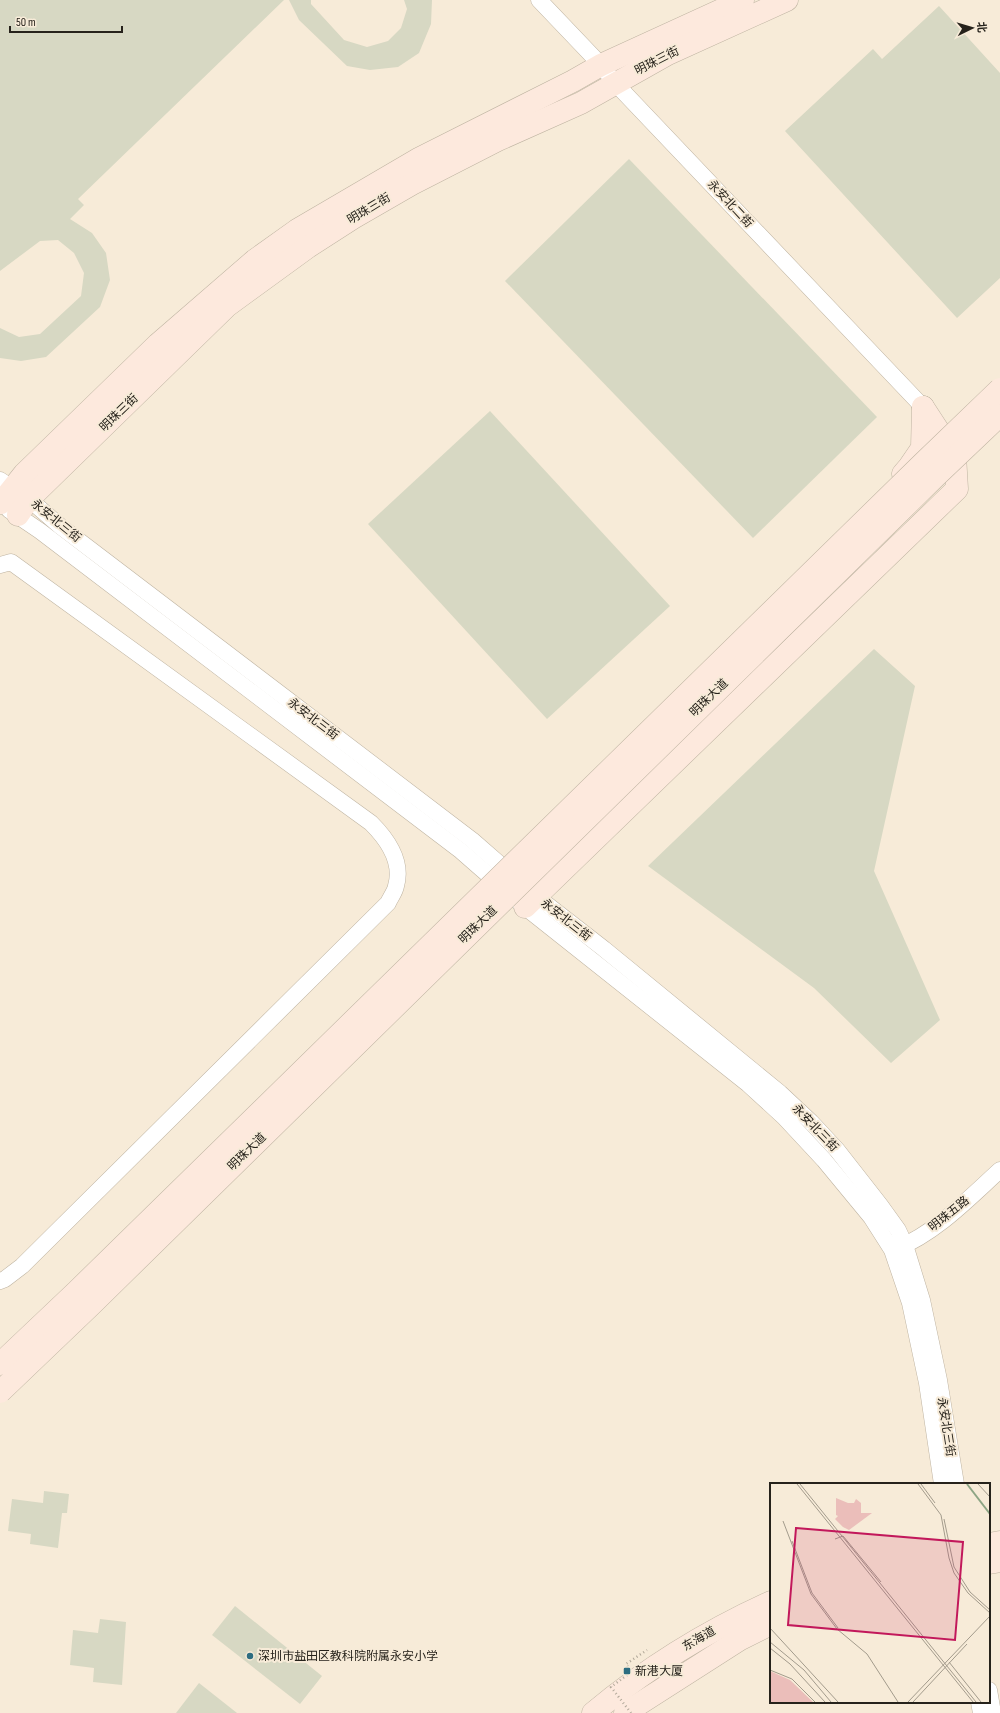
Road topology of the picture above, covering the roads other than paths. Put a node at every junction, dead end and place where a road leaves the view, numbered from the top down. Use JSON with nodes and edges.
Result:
{"nodes":[{"id":1,"x":539,"y":0,"type":"edge"},
{"id":2,"x":743,"y":0,"type":"edge"},
{"id":3,"x":787,"y":0,"type":"edge"},
{"id":4,"x":601,"y":65,"type":"junction"},
{"id":5,"x":615,"y":83,"type":"junction"},
{"id":6,"x":1000,"y":389,"type":"edge"},
{"id":7,"x":923,"y":407,"type":"junction"},
{"id":8,"x":1000,"y":415,"type":"edge"},
{"id":9,"x":8,"y":502,"type":"edge"},
{"id":10,"x":0,"y":565,"type":"edge"},
{"id":11,"x":499,"y":864,"type":"junction"},
{"id":12,"x":501,"y":886,"type":"junction"},
{"id":13,"x":530,"y":901,"type":"junction"},
{"id":14,"x":1000,"y":1170,"type":"edge"},
{"id":15,"x":899,"y":1248,"type":"junction"},
{"id":16,"x":0,"y":1281,"type":"edge"},
{"id":17,"x":0,"y":1364,"type":"edge"},
{"id":18,"x":0,"y":1392,"type":"edge"},
{"id":19,"x":942,"y":1483,"type":"edge"},
{"id":20,"x":956,"y":1483,"type":"edge"},
{"id":21,"x":1000,"y":1542,"type":"edge"},
{"id":22,"x":990,"y":1544,"type":"edge"},
{"id":23,"x":1000,"y":1561,"type":"edge"},
{"id":24,"x":990,"y":1563,"type":"edge"},
{"id":25,"x":770,"y":1602,"type":"edge"},
{"id":26,"x":770,"y":1624,"type":"edge"},
{"id":27,"x":990,"y":1696,"type":"edge"},
{"id":28,"x":979,"y":1703,"type":"edge"},
{"id":29,"x":593,"y":1713,"type":"edge"},
{"id":30,"x":625,"y":1713,"type":"edge"},
{"id":31,"x":981,"y":1713,"type":"edge"},
{"id":32,"x":993,"y":1713,"type":"edge"}],
"edges":[{"from":1,"to":4,"type":"street","name":"永安北二街"},
{"from":2,"to":4,"type":"street","name":"明珠三街"},
{"from":3,"to":5,"type":"street","name":"明珠三街"},
{"from":4,"to":5,"type":"street","name":"永安北二街"},
{"from":4,"to":9,"type":"street","name":"明珠三街"},
{"from":5,"to":7,"type":"street","name":"永安北二街"},
{"from":5,"to":9,"type":"street","name":"明珠三街"},
{"from":6,"to":17,"type":"street","name":"明珠大道","bridge":true},
{"from":7,"to":11,"type":"street"},
{"from":7,"to":13,"type":"street","name":"明珠大道"},
{"from":8,"to":18,"type":"street","name":"明珠大道","bridge":true},
{"from":9,"to":11,"type":"street","name":"永安北三街"},
{"from":9,"to":12,"type":"street","name":"永安北三街"},
{"from":10,"to":16,"type":"street"},
{"from":11,"to":12,"type":"street"},
{"from":11,"to":13,"type":"street","name":"永安北三街"},
{"from":12,"to":13,"type":"street","name":"永安北三街"},
{"from":13,"to":15,"type":"street","name":"永安北三街"},
{"from":14,"to":15,"type":"street","name":"明珠五路"},
{"from":15,"to":19,"type":"street","name":"永安北三街"},
{"from":15,"to":20,"type":"street","name":"永安北三街"},
{"from":21,"to":22,"type":"street"},
{"from":23,"to":24,"type":"street"},
{"from":25,"to":29,"type":"street","name":"东海道"},
{"from":26,"to":30,"type":"street","name":"东海道"},
{"from":27,"to":32,"type":"street"},
{"from":28,"to":31,"type":"street"}]}
